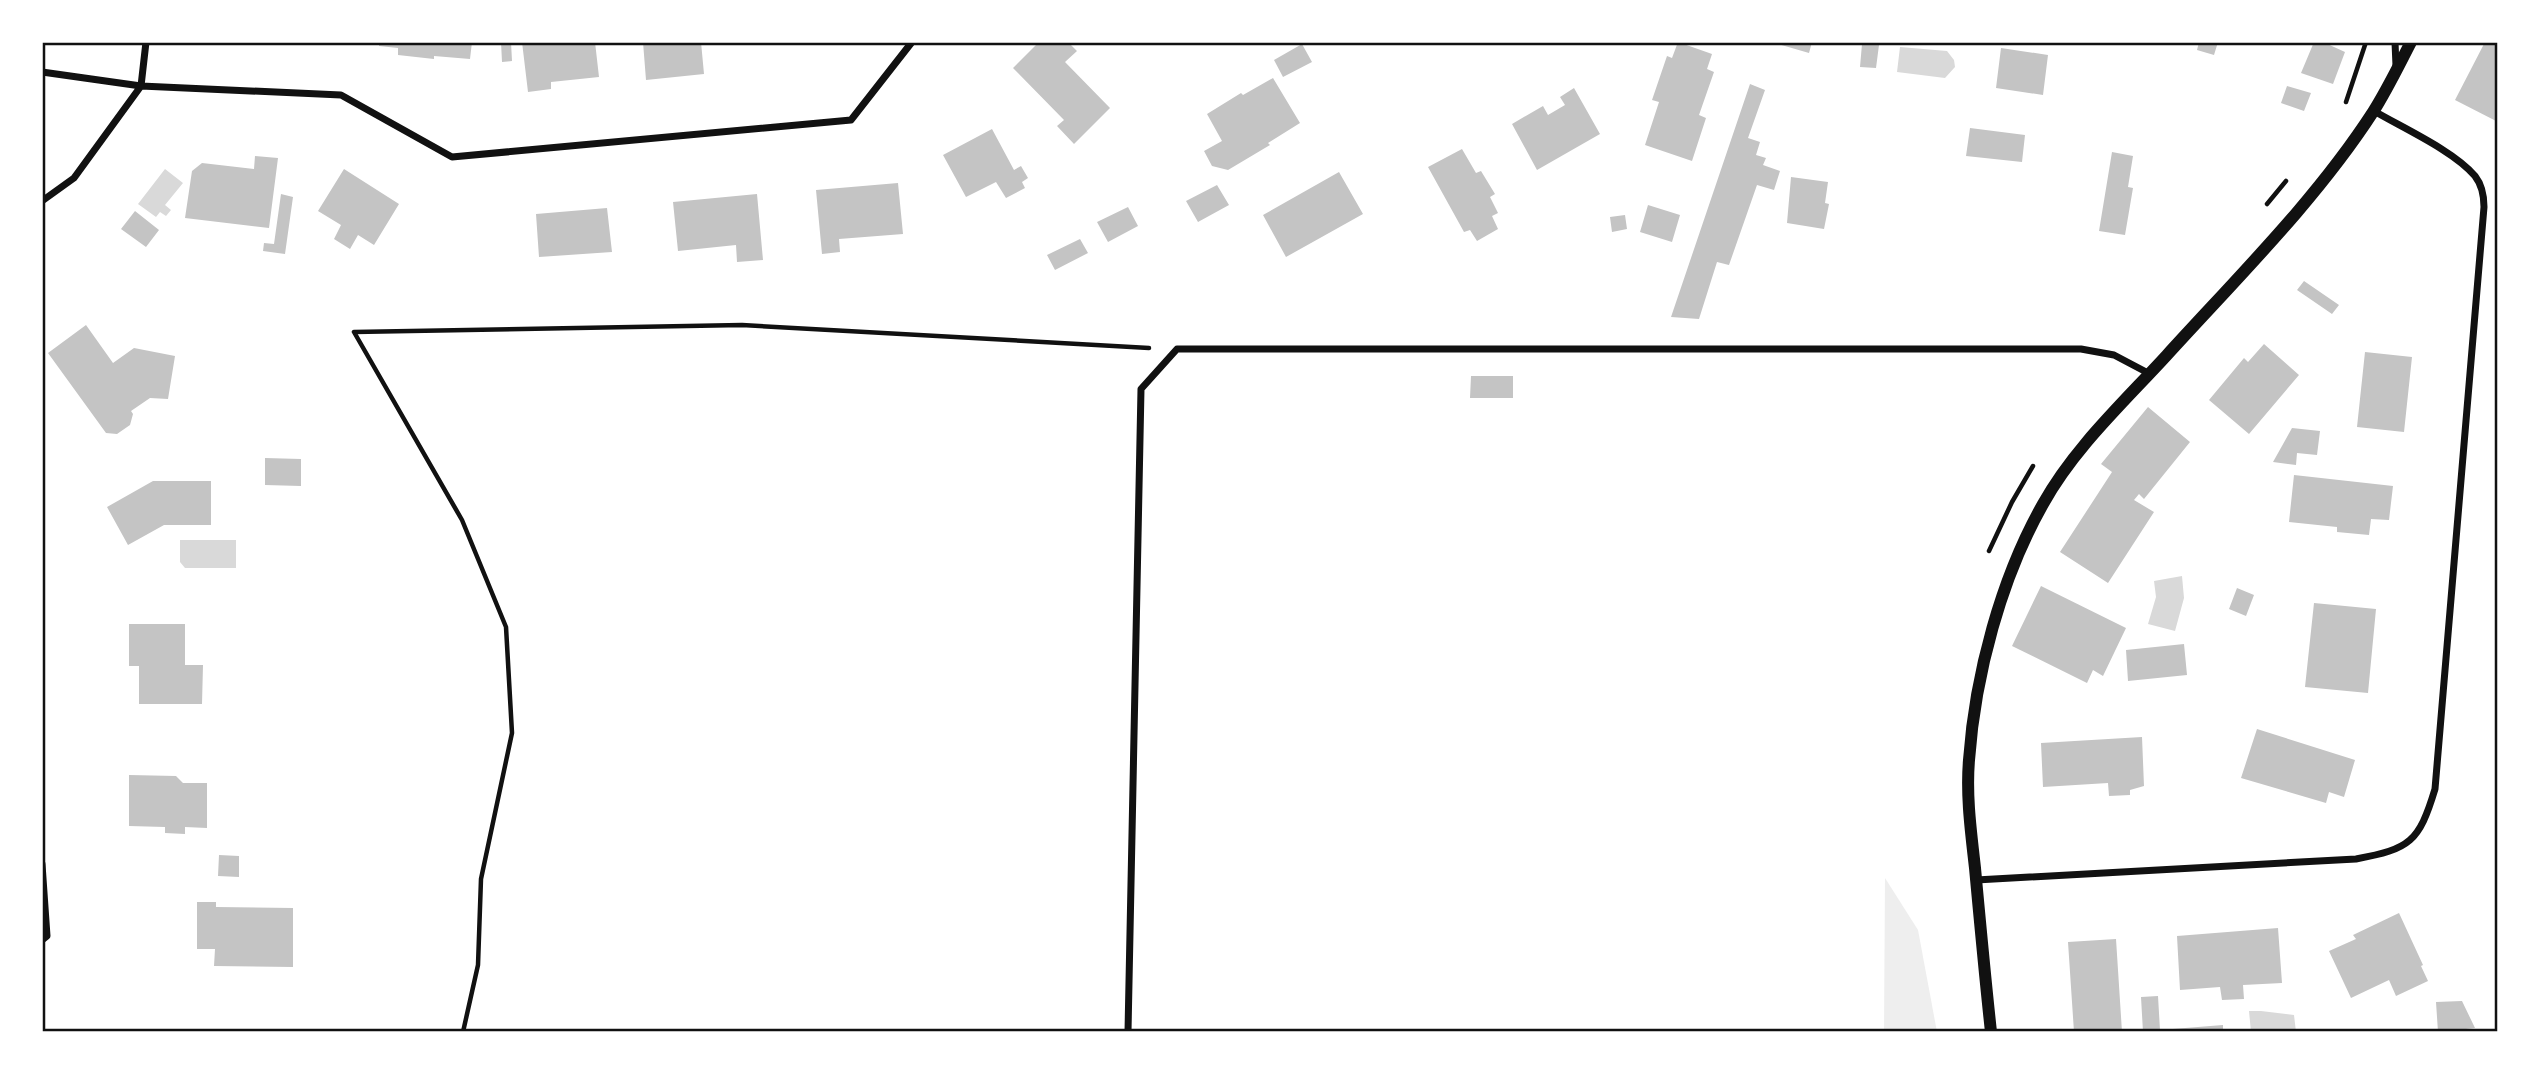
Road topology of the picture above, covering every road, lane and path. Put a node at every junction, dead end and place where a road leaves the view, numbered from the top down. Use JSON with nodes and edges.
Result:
{"nodes":[{"id":1,"x":146,"y":42,"type":"edge"},
{"id":2,"x":912,"y":42,"type":"edge"},
{"id":3,"x":2366,"y":42,"type":"edge"},
{"id":4,"x":2395,"y":42,"type":"edge"},
{"id":5,"x":2411,"y":42,"type":"edge"},
{"id":6,"x":2396,"y":70,"type":"junction"},
{"id":7,"x":42,"y":72,"type":"edge"},
{"id":8,"x":141,"y":86,"type":"junction"},
{"id":9,"x":2343,"y":108,"type":"dead end"},
{"id":10,"x":2374,"y":111,"type":"junction"},
{"id":11,"x":2288,"y":179,"type":"dead end"},
{"id":12,"x":42,"y":201,"type":"edge"},
{"id":13,"x":2262,"y":209,"type":"dead end"},
{"id":14,"x":1177,"y":349,"type":"junction"},
{"id":15,"x":2150,"y":373,"type":"junction"},
{"id":16,"x":2039,"y":459,"type":"dead end"},
{"id":17,"x":1986,"y":559,"type":"dead end"},
{"id":18,"x":42,"y":864,"type":"edge"},
{"id":19,"x":1976,"y":880,"type":"junction"},
{"id":20,"x":42,"y":940,"type":"edge"},
{"id":21,"x":463,"y":1032,"type":"edge"},
{"id":22,"x":1128,"y":1032,"type":"edge"},
{"id":23,"x":1991,"y":1032,"type":"edge"}],
"edges":[{"from":1,"to":8,"type":"street"},
{"from":2,"to":8,"type":"street"},
{"from":3,"to":9,"type":"path"},
{"from":4,"to":6,"type":"street"},
{"from":5,"to":6,"type":"street"},
{"from":6,"to":10,"type":"street"},
{"from":7,"to":8,"type":"street"},
{"from":8,"to":12,"type":"street"},
{"from":10,"to":15,"type":"street"},
{"from":10,"to":19,"type":"street"},
{"from":11,"to":13,"type":"path"},
{"from":14,"to":15,"type":"street"},
{"from":14,"to":21,"type":"path"},
{"from":14,"to":22,"type":"street"},
{"from":15,"to":19,"type":"street"},
{"from":16,"to":17,"type":"path"},
{"from":18,"to":20,"type":"street"},
{"from":19,"to":23,"type":"street"}]}
